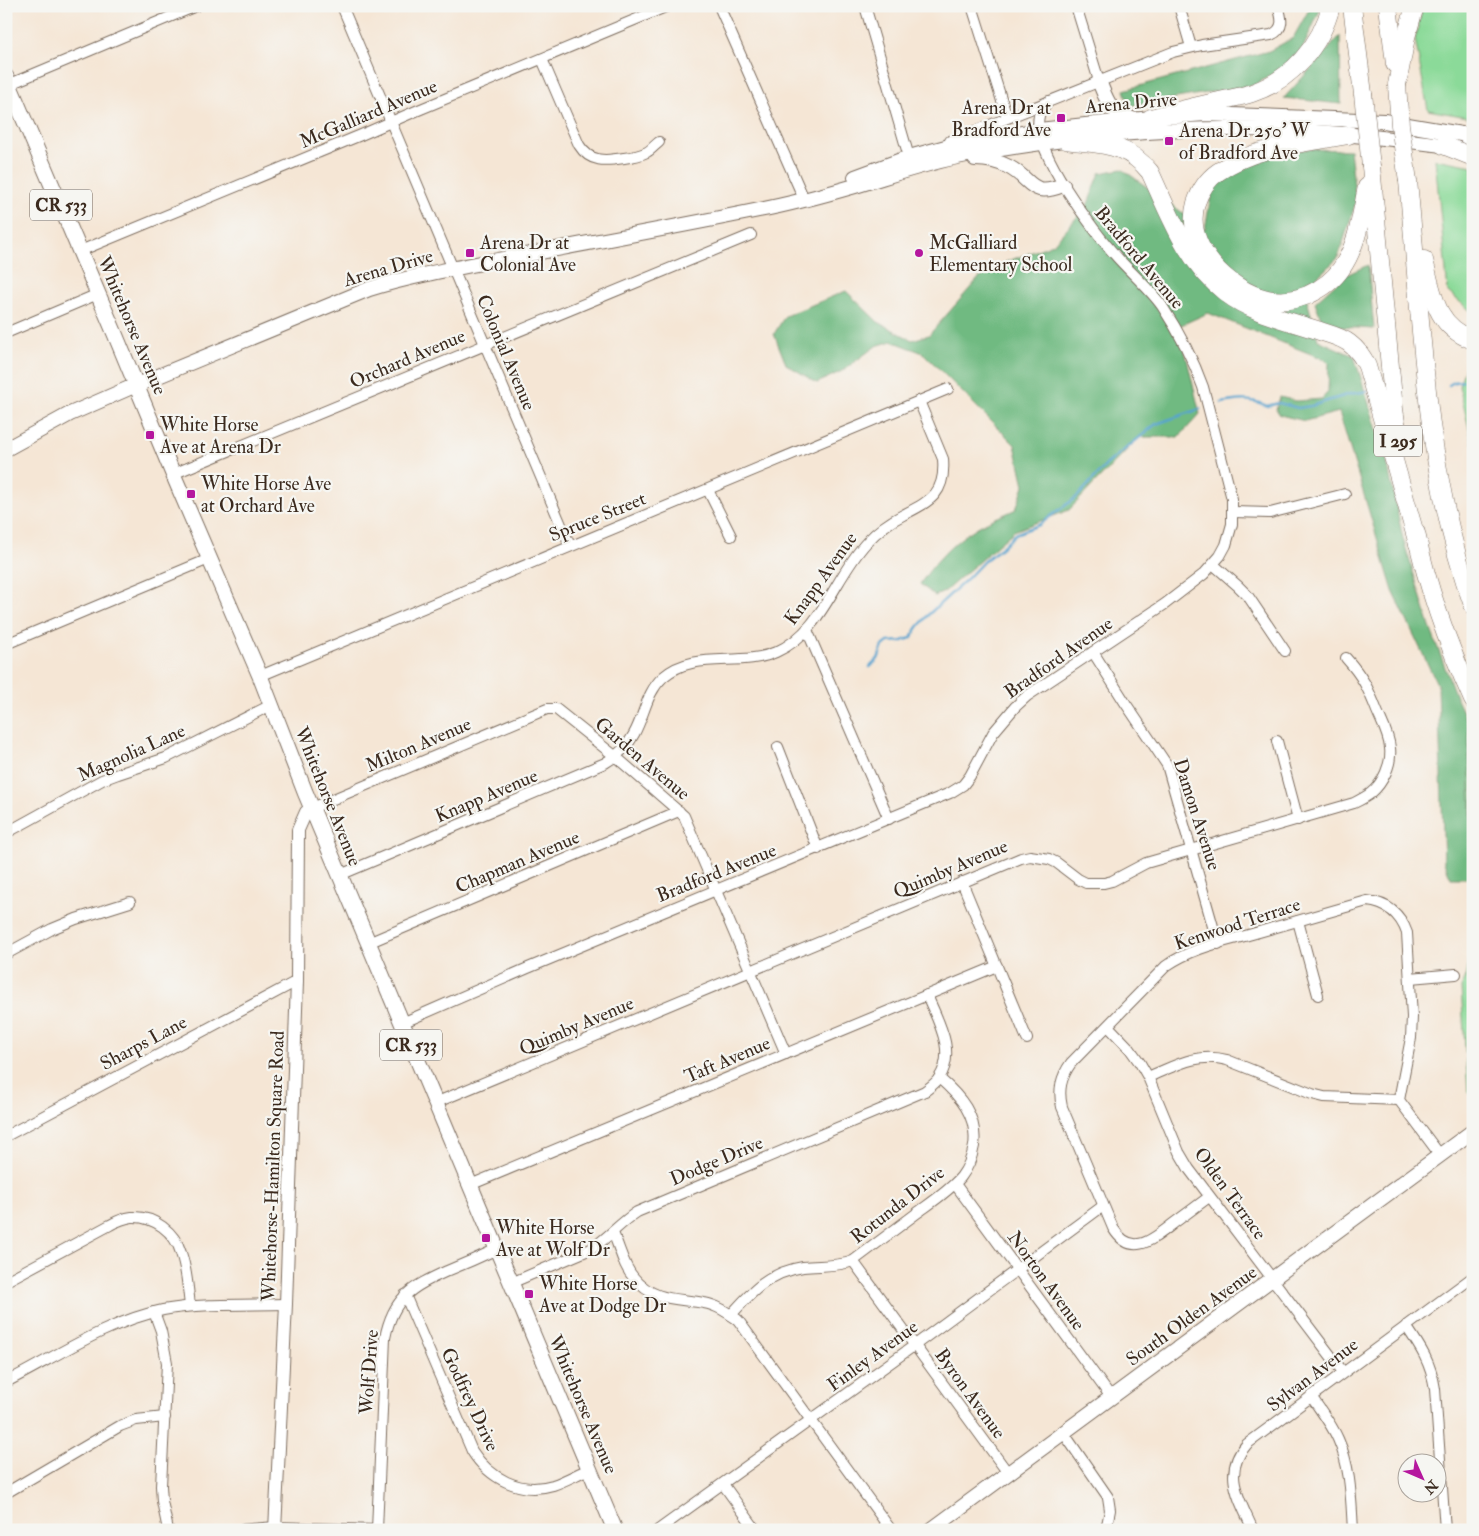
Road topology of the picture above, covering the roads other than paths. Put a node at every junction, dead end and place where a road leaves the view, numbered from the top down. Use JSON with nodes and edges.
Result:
{"nodes":[{"id":1,"x":165,"y":6,"type":"edge"},
{"id":2,"x":196,"y":6,"type":"edge"},
{"id":3,"x":342,"y":6,"type":"edge"},
{"id":4,"x":668,"y":6,"type":"edge"},
{"id":5,"x":719,"y":6,"type":"edge"},
{"id":6,"x":865,"y":6,"type":"edge"},
{"id":7,"x":972,"y":6,"type":"edge"},
{"id":8,"x":1076,"y":6,"type":"edge"},
{"id":9,"x":1179,"y":6,"type":"edge"},
{"id":10,"x":1278,"y":6,"type":"edge"},
{"id":11,"x":1331,"y":6,"type":"edge"},
{"id":12,"x":1352,"y":6,"type":"edge"},
{"id":13,"x":1388,"y":6,"type":"edge"},
{"id":14,"x":1415,"y":6,"type":"edge"},
{"id":15,"x":170,"y":17,"type":"junction"},
{"id":16,"x":1191,"y":47,"type":"junction"},
{"id":17,"x":542,"y":59,"type":"junction"},
{"id":18,"x":8,"y":80,"type":"edge"},
{"id":19,"x":1099,"y":81,"type":"junction"},
{"id":20,"x":1397,"y":84,"type":"junction"},
{"id":21,"x":1049,"y":101,"type":"junction"},
{"id":22,"x":1007,"y":117,"type":"junction"},
{"id":23,"x":1143,"y":119,"type":"junction"},
{"id":24,"x":391,"y":122,"type":"junction"},
{"id":25,"x":1349,"y":135,"type":"junction"},
{"id":26,"x":1040,"y":137,"type":"junction"},
{"id":27,"x":1471,"y":138,"type":"edge"},
{"id":28,"x":1066,"y":140,"type":"junction"},
{"id":29,"x":659,"y":142,"type":"dead end"},
{"id":30,"x":1443,"y":145,"type":"junction"},
{"id":31,"x":923,"y":152,"type":"junction"},
{"id":32,"x":909,"y":157,"type":"junction"},
{"id":33,"x":1473,"y":157,"type":"edge"},
{"id":34,"x":949,"y":159,"type":"junction"},
{"id":35,"x":1371,"y":169,"type":"junction"},
{"id":36,"x":1063,"y":185,"type":"junction"},
{"id":37,"x":804,"y":199,"type":"junction"},
{"id":38,"x":1410,"y":206,"type":"junction"},
{"id":39,"x":751,"y":234,"type":"dead end"},
{"id":40,"x":80,"y":251,"type":"junction"},
{"id":41,"x":452,"y":269,"type":"junction"},
{"id":42,"x":98,"y":294,"type":"junction"},
{"id":43,"x":6,"y":333,"type":"edge"},
{"id":44,"x":1473,"y":340,"type":"edge"},
{"id":45,"x":485,"y":344,"type":"junction"},
{"id":46,"x":136,"y":385,"type":"junction"},
{"id":47,"x":948,"y":389,"type":"dead end"},
{"id":48,"x":919,"y":401,"type":"junction"},
{"id":49,"x":6,"y":448,"type":"edge"},
{"id":50,"x":173,"y":474,"type":"junction"},
{"id":51,"x":708,"y":490,"type":"junction"},
{"id":52,"x":1345,"y":494,"type":"dead end"},
{"id":53,"x":1233,"y":512,"type":"junction"},
{"id":54,"x":731,"y":536,"type":"dead end"},
{"id":55,"x":1418,"y":544,"type":"junction"},
{"id":56,"x":570,"y":546,"type":"junction"},
{"id":57,"x":209,"y":559,"type":"junction"},
{"id":58,"x":1214,"y":565,"type":"junction"},
{"id":59,"x":1473,"y":606,"type":"edge"},
{"id":60,"x":807,"y":630,"type":"junction"},
{"id":61,"x":6,"y":644,"type":"edge"},
{"id":62,"x":1285,"y":651,"type":"dead end"},
{"id":63,"x":1093,"y":652,"type":"junction"},
{"id":64,"x":1346,"y":658,"type":"dead end"},
{"id":65,"x":260,"y":676,"type":"junction"},
{"id":66,"x":1473,"y":700,"type":"edge"},
{"id":67,"x":271,"y":705,"type":"junction"},
{"id":68,"x":537,"y":713,"type":"joint"},
{"id":69,"x":1277,"y":741,"type":"dead end"},
{"id":70,"x":778,"y":747,"type":"dead end"},
{"id":71,"x":616,"y":757,"type":"junction"},
{"id":72,"x":312,"y":808,"type":"junction"},
{"id":73,"x":679,"y":812,"type":"junction"},
{"id":74,"x":889,"y":819,"type":"junction"},
{"id":75,"x":1298,"y":820,"type":"junction"},
{"id":76,"x":6,"y":833,"type":"edge"},
{"id":77,"x":818,"y":849,"type":"junction"},
{"id":78,"x":1193,"y":851,"type":"junction"},
{"id":79,"x":340,"y":876,"type":"junction"},
{"id":80,"x":962,"y":882,"type":"junction"},
{"id":81,"x":716,"y":891,"type":"junction"},
{"id":82,"x":130,"y":902,"type":"dead end"},
{"id":83,"x":1298,"y":921,"type":"junction"},
{"id":84,"x":368,"y":943,"type":"junction"},
{"id":85,"x":1218,"y":944,"type":"junction"},
{"id":86,"x":6,"y":954,"type":"edge"},
{"id":87,"x":997,"y":966,"type":"junction"},
{"id":88,"x":750,"y":971,"type":"junction"},
{"id":89,"x":1456,"y":974,"type":"dead end"},
{"id":90,"x":1410,"y":978,"type":"junction"},
{"id":91,"x":297,"y":981,"type":"junction"},
{"id":92,"x":927,"y":995,"type":"junction"},
{"id":93,"x":1318,"y":995,"type":"dead end"},
{"id":94,"x":402,"y":1023,"type":"junction"},
{"id":95,"x":1108,"y":1026,"type":"junction"},
{"id":96,"x":1027,"y":1039,"type":"dead end"},
{"id":97,"x":786,"y":1054,"type":"junction"},
{"id":98,"x":1148,"y":1077,"type":"junction"},
{"id":99,"x":939,"y":1078,"type":"junction"},
{"id":100,"x":1399,"y":1100,"type":"junction"},
{"id":101,"x":435,"y":1103,"type":"junction"},
{"id":102,"x":1473,"y":1131,"type":"edge"},
{"id":103,"x":6,"y":1136,"type":"edge"},
{"id":104,"x":1440,"y":1155,"type":"junction"},
{"id":105,"x":955,"y":1184,"type":"junction"},
{"id":106,"x":470,"y":1185,"type":"junction"},
{"id":107,"x":1209,"y":1197,"type":"junction"},
{"id":108,"x":1103,"y":1206,"type":"junction"},
{"id":109,"x":613,"y":1233,"type":"junction"},
{"id":110,"x":497,"y":1249,"type":"junction"},
{"id":111,"x":853,"y":1261,"type":"junction"},
{"id":112,"x":1018,"y":1270,"type":"junction"},
{"id":113,"x":1473,"y":1277,"type":"edge"},
{"id":114,"x":1272,"y":1278,"type":"junction"},
{"id":115,"x":6,"y":1281,"type":"edge"},
{"id":116,"x":511,"y":1283,"type":"junction"},
{"id":117,"x":406,"y":1295,"type":"junction"},
{"id":118,"x":286,"y":1304,"type":"junction"},
{"id":119,"x":190,"y":1306,"type":"junction"},
{"id":120,"x":154,"y":1312,"type":"junction"},
{"id":121,"x":731,"y":1315,"type":"junction"},
{"id":122,"x":1406,"y":1326,"type":"junction"},
{"id":123,"x":915,"y":1345,"type":"junction"},
{"id":124,"x":1343,"y":1372,"type":"junction"},
{"id":125,"x":6,"y":1382,"type":"edge"},
{"id":126,"x":1311,"y":1396,"type":"junction"},
{"id":127,"x":1111,"y":1397,"type":"junction"},
{"id":128,"x":165,"y":1417,"type":"junction"},
{"id":129,"x":811,"y":1421,"type":"junction"},
{"id":130,"x":1063,"y":1432,"type":"junction"},
{"id":131,"x":589,"y":1469,"type":"junction"},
{"id":132,"x":1008,"y":1473,"type":"junction"},
{"id":133,"x":723,"y":1484,"type":"junction"},
{"id":134,"x":6,"y":1493,"type":"edge"},
{"id":135,"x":275,"y":1528,"type":"edge"},
{"id":136,"x":168,"y":1530,"type":"edge"},
{"id":137,"x":240,"y":1530,"type":"edge"},
{"id":138,"x":377,"y":1530,"type":"edge"},
{"id":139,"x":615,"y":1530,"type":"edge"},
{"id":140,"x":658,"y":1530,"type":"edge"},
{"id":141,"x":756,"y":1530,"type":"edge"},
{"id":142,"x":891,"y":1530,"type":"edge"},
{"id":143,"x":931,"y":1530,"type":"edge"},
{"id":144,"x":1106,"y":1530,"type":"edge"},
{"id":145,"x":1253,"y":1530,"type":"edge"},
{"id":146,"x":1353,"y":1530,"type":"edge"},
{"id":147,"x":1445,"y":1530,"type":"edge"}],
"edges":[{"from":1,"to":15,"type":"street"},
{"from":2,"to":15,"type":"street"},
{"from":3,"to":24,"type":"street","name":"Colonial Avenue"},
{"from":4,"to":17,"type":"street","name":"McGalliard Avenue"},
{"from":5,"to":37,"type":"street"},
{"from":6,"to":32,"type":"street"},
{"from":7,"to":22,"type":"street"},
{"from":8,"to":19,"type":"street"},
{"from":9,"to":16,"type":"street"},
{"from":10,"to":16,"type":"street"},
{"from":11,"to":23,"type":"highway"},
{"from":12,"to":35,"type":"highway","number":"I 295","bridge":true},
{"from":13,"to":20,"type":"highway","number":"I 295"},
{"from":14,"to":20,"type":"highway"},
{"from":15,"to":18,"type":"street"},
{"from":16,"to":19,"type":"street"},
{"from":17,"to":24,"type":"street","name":"McGalliard Avenue"},
{"from":17,"to":29,"type":"street"},
{"from":18,"to":40,"type":"main road","name":"Whitehorse Avenue","number":"CR 533"},
{"from":19,"to":21,"type":"street"},
{"from":19,"to":23,"type":"main road"},
{"from":20,"to":38,"type":"highway","number":"I 295","bridge":true},
{"from":21,"to":22,"type":"street"},
{"from":21,"to":26,"type":"street"},
{"from":22,"to":31,"type":"street"},
{"from":23,"to":26,"type":"main road","name":"Arena Drive"},
{"from":23,"to":27,"type":"main road","name":"Arena Drive"},
{"from":24,"to":40,"type":"street","name":"McGalliard Avenue"},
{"from":24,"to":41,"type":"street","name":"Colonial Avenue"},
{"from":25,"to":28,"type":"main road","name":"Arena Drive"},
{"from":25,"to":30,"type":"main road","name":"Arena Drive"},
{"from":25,"to":35,"type":"highway"},
{"from":26,"to":28,"type":"main road","name":"Arena Drive"},
{"from":26,"to":31,"type":"main road","name":"Arena Drive"},
{"from":26,"to":34,"type":"main road","name":"Arena Drive"},
{"from":26,"to":36,"type":"street","name":"Bradford Avenue"},
{"from":27,"to":30,"type":"main road","name":"Arena Drive"},
{"from":28,"to":55,"type":"highway"},
{"from":30,"to":33,"type":"highway"},
{"from":31,"to":32,"type":"main road","name":"Arena Drive"},
{"from":32,"to":37,"type":"main road","name":"Arena Drive"},
{"from":34,"to":36,"type":"main road"},
{"from":34,"to":37,"type":"main road","name":"Arena Drive"},
{"from":35,"to":55,"type":"highway","number":"I 295"},
{"from":36,"to":53,"type":"street","name":"Bradford Avenue"},
{"from":37,"to":41,"type":"main road","name":"Arena Drive"},
{"from":38,"to":44,"type":"highway"},
{"from":38,"to":59,"type":"highway","number":"I 295"},
{"from":39,"to":45,"type":"street","name":"Orchard Avenue"},
{"from":40,"to":42,"type":"main road","name":"Whitehorse Avenue","number":"CR 533"},
{"from":41,"to":45,"type":"street","name":"Colonial Avenue"},
{"from":41,"to":46,"type":"main road","name":"Arena Drive"},
{"from":42,"to":43,"type":"street"},
{"from":42,"to":46,"type":"main road","name":"Whitehorse Avenue","number":"CR 533"},
{"from":45,"to":50,"type":"street","name":"Orchard Avenue"},
{"from":45,"to":56,"type":"street","name":"Colonial Avenue"},
{"from":46,"to":49,"type":"main road","name":"Arena Drive"},
{"from":46,"to":50,"type":"main road","name":"Whitehorse Avenue","number":"CR 533"},
{"from":47,"to":48,"type":"street","name":"Spruce Street"},
{"from":48,"to":51,"type":"street","name":"Spruce Street"},
{"from":48,"to":60,"type":"street","name":"Knapp Avenue"},
{"from":50,"to":57,"type":"main road","name":"Whitehorse Avenue","number":"CR 533"},
{"from":51,"to":54,"type":"street"},
{"from":51,"to":56,"type":"street","name":"Spruce Street"},
{"from":52,"to":53,"type":"street"},
{"from":53,"to":58,"type":"street","name":"Bradford Avenue"},
{"from":55,"to":66,"type":"highway","number":"I 295"},
{"from":56,"to":65,"type":"street","name":"Spruce Street"},
{"from":57,"to":61,"type":"street"},
{"from":57,"to":65,"type":"main road","name":"Whitehorse Avenue","number":"CR 533"},
{"from":58,"to":62,"type":"street"},
{"from":58,"to":63,"type":"street","name":"Bradford Avenue"},
{"from":60,"to":71,"type":"street","name":"Knapp Avenue"},
{"from":60,"to":74,"type":"street"},
{"from":63,"to":74,"type":"street","name":"Bradford Avenue"},
{"from":63,"to":78,"type":"street","name":"Damon Avenue"},
{"from":64,"to":75,"type":"street","name":"Quimby Avenue"},
{"from":65,"to":67,"type":"main road","name":"Whitehorse Avenue","number":"CR 533"},
{"from":67,"to":72,"type":"main road","name":"Whitehorse Avenue","number":"CR 533"},
{"from":67,"to":76,"type":"street","name":"Magnolia Lane"},
{"from":68,"to":71,"type":"street","name":"Garden Avenue"},
{"from":68,"to":72,"type":"street","name":"Milton Avenue"},
{"from":69,"to":75,"type":"street"},
{"from":70,"to":77,"type":"street"},
{"from":71,"to":73,"type":"street","name":"Garden Avenue"},
{"from":71,"to":79,"type":"street","name":"Knapp Avenue"},
{"from":72,"to":79,"type":"main road","name":"Whitehorse Avenue","number":"CR 533"},
{"from":72,"to":91,"type":"street","name":"Whitehorse-Hamilton Square Road"},
{"from":73,"to":81,"type":"street","name":"Garden Avenue"},
{"from":73,"to":84,"type":"street","name":"Chapman Avenue"},
{"from":74,"to":77,"type":"street","name":"Bradford Avenue"},
{"from":75,"to":78,"type":"street","name":"Quimby Avenue"},
{"from":77,"to":81,"type":"street","name":"Bradford Avenue"},
{"from":78,"to":80,"type":"street","name":"Quimby Avenue"},
{"from":78,"to":85,"type":"street","name":"Damon Avenue"},
{"from":79,"to":84,"type":"main road","name":"Whitehorse Avenue","number":"CR 533"},
{"from":80,"to":87,"type":"street"},
{"from":80,"to":88,"type":"street","name":"Quimby Avenue"},
{"from":81,"to":88,"type":"street","name":"Garden Avenue"},
{"from":81,"to":94,"type":"street","name":"Bradford Avenue"},
{"from":82,"to":86,"type":"street"},
{"from":83,"to":85,"type":"street","name":"Kenwood Terrace"},
{"from":83,"to":90,"type":"street","name":"Kenwood Terrace"},
{"from":83,"to":93,"type":"street"},
{"from":84,"to":94,"type":"main road","name":"Whitehorse Avenue","number":"CR 533"},
{"from":85,"to":95,"type":"street","name":"Kenwood Terrace"},
{"from":87,"to":92,"type":"street","name":"Taft Avenue"},
{"from":87,"to":96,"type":"street"},
{"from":88,"to":97,"type":"street","name":"Garden Avenue"},
{"from":88,"to":101,"type":"street","name":"Quimby Avenue"},
{"from":89,"to":90,"type":"street"},
{"from":90,"to":100,"type":"street","name":"Kenwood Terrace"},
{"from":91,"to":103,"type":"street","name":"Sharps Lane"},
{"from":91,"to":118,"type":"street","name":"Whitehorse-Hamilton Square Road"},
{"from":92,"to":97,"type":"street","name":"Taft Avenue"},
{"from":92,"to":99,"type":"street"},
{"from":94,"to":101,"type":"main road","name":"Whitehorse Avenue","number":"CR 533"},
{"from":95,"to":98,"type":"street","name":"Olden Terrace"},
{"from":95,"to":108,"type":"street","name":"Kenwood Terrace"},
{"from":97,"to":106,"type":"street","name":"Taft Avenue"},
{"from":98,"to":100,"type":"street"},
{"from":98,"to":107,"type":"street","name":"Olden Terrace"},
{"from":99,"to":105,"type":"street","name":"Rotunda Drive"},
{"from":99,"to":109,"type":"street","name":"Dodge Drive"},
{"from":100,"to":104,"type":"street"},
{"from":101,"to":106,"type":"main road","name":"Whitehorse Avenue","number":"CR 533"},
{"from":102,"to":104,"type":"main road","name":"South Olden Avenue"},
{"from":104,"to":114,"type":"main road","name":"South Olden Avenue"},
{"from":105,"to":111,"type":"street","name":"Rotunda Drive"},
{"from":105,"to":112,"type":"street","name":"Norton Avenue"},
{"from":106,"to":110,"type":"main road","name":"Whitehorse Avenue","number":"CR 533"},
{"from":107,"to":108,"type":"street","name":"Kenwood Terrace"},
{"from":107,"to":114,"type":"street","name":"Olden Terrace"},
{"from":108,"to":112,"type":"street","name":"Finley Avenue"},
{"from":109,"to":116,"type":"street","name":"Dodge Drive"},
{"from":109,"to":121,"type":"street"},
{"from":110,"to":116,"type":"main road","name":"Whitehorse Avenue","number":"CR 533"},
{"from":110,"to":117,"type":"street","name":"Wolf Drive"},
{"from":111,"to":121,"type":"street","name":"Rotunda Drive"},
{"from":111,"to":123,"type":"street","name":"Byron Avenue"},
{"from":112,"to":123,"type":"street","name":"Finley Avenue"},
{"from":112,"to":127,"type":"street","name":"Norton Avenue"},
{"from":113,"to":122,"type":"street","name":"Sylvan Avenue"},
{"from":114,"to":124,"type":"street","name":"Olden Terrace"},
{"from":114,"to":127,"type":"main road","name":"South Olden Avenue"},
{"from":115,"to":119,"type":"street"},
{"from":116,"to":131,"type":"main road","name":"Whitehorse Avenue","number":"CR 533"},
{"from":117,"to":131,"type":"street","name":"Godfrey Drive"},
{"from":117,"to":138,"type":"street","name":"Wolf Drive"},
{"from":118,"to":119,"type":"street"},
{"from":118,"to":135,"type":"street","name":"Whitehorse-Hamilton Square Road"},
{"from":119,"to":120,"type":"street"},
{"from":120,"to":125,"type":"street"},
{"from":120,"to":128,"type":"street"},
{"from":121,"to":129,"type":"street"},
{"from":122,"to":124,"type":"street","name":"Sylvan Avenue"},
{"from":122,"to":147,"type":"street"},
{"from":123,"to":129,"type":"street","name":"Finley Avenue"},
{"from":123,"to":132,"type":"street","name":"Byron Avenue"},
{"from":124,"to":126,"type":"street","name":"Sylvan Avenue"},
{"from":126,"to":145,"type":"street","name":"Sylvan Avenue"},
{"from":126,"to":146,"type":"street"},
{"from":127,"to":130,"type":"main road","name":"South Olden Avenue"},
{"from":128,"to":134,"type":"street"},
{"from":128,"to":136,"type":"street"},
{"from":129,"to":133,"type":"street","name":"Finley Avenue"},
{"from":129,"to":142,"type":"street"},
{"from":130,"to":132,"type":"main road","name":"South Olden Avenue"},
{"from":130,"to":144,"type":"street"},
{"from":131,"to":139,"type":"main road","name":"Whitehorse Avenue","number":"CR 533"},
{"from":132,"to":143,"type":"main road","name":"South Olden Avenue"},
{"from":133,"to":140,"type":"street","name":"Finley Avenue"},
{"from":133,"to":141,"type":"street"},
{"from":135,"to":137,"type":"street"},
{"from":135,"to":138,"type":"street"}]}
